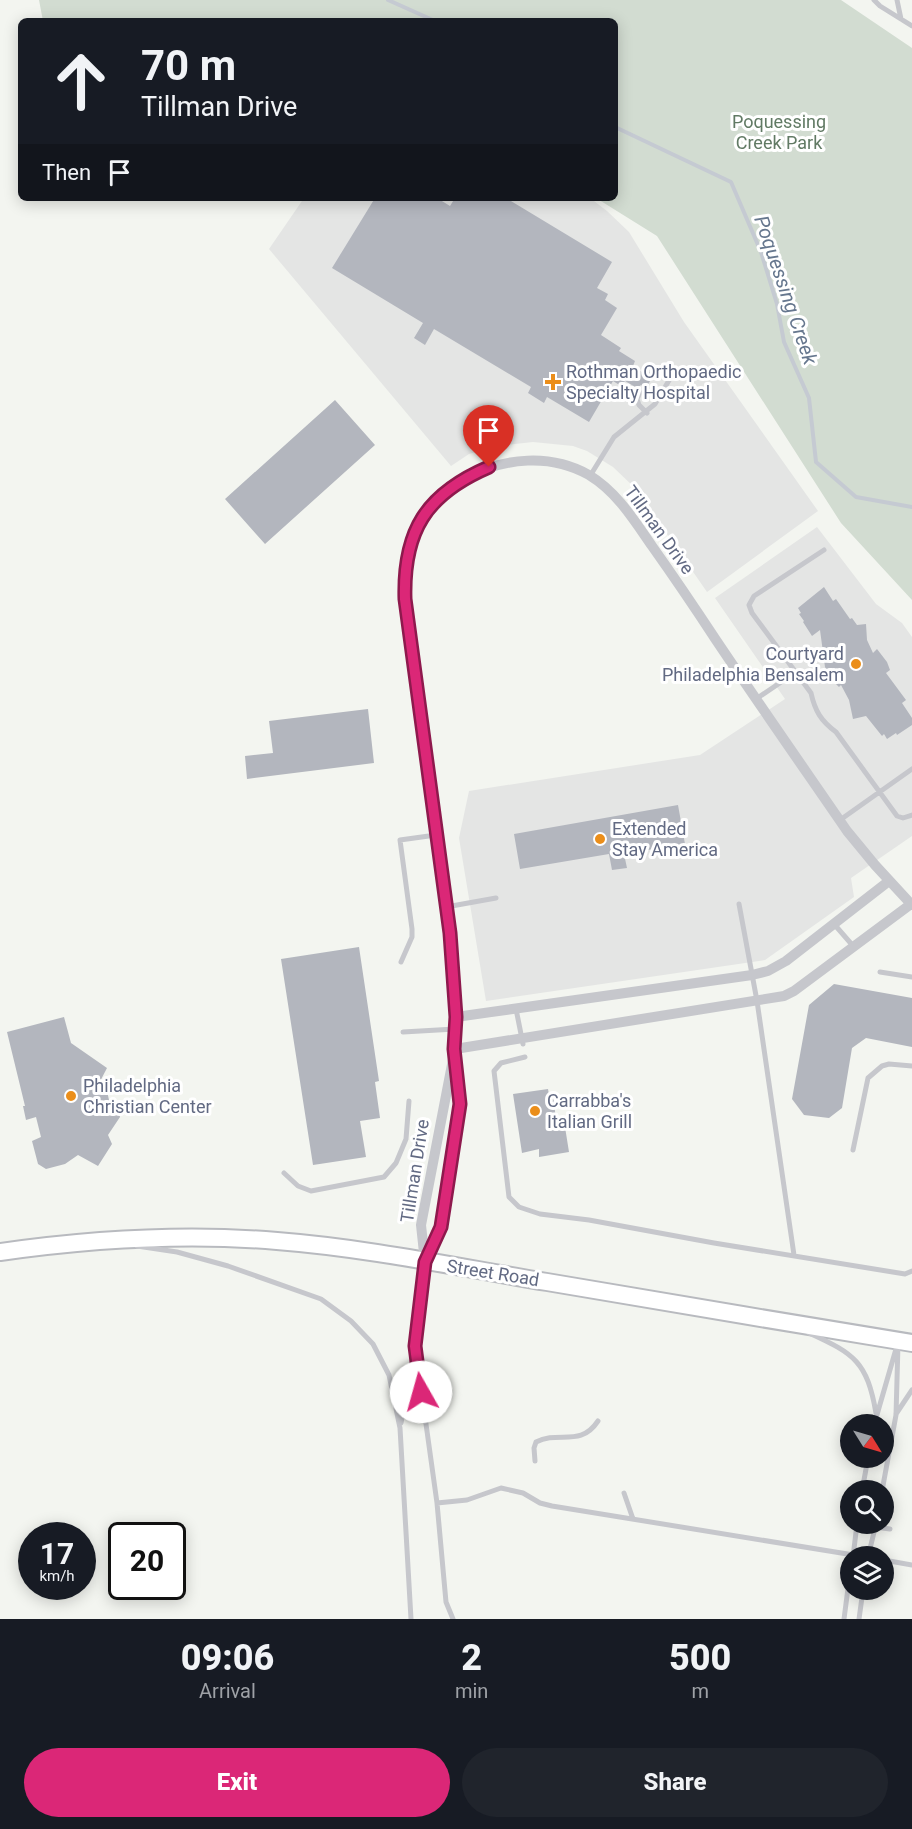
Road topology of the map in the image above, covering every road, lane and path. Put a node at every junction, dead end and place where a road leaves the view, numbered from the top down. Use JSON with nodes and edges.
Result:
{"nodes":[{"id":1,"x":874,"y":0,"type":"edge"},
{"id":2,"x":897,"y":0,"type":"edge"},
{"id":3,"x":901,"y":19,"type":"junction"},
{"id":4,"x":912,"y":26,"type":"edge"},
{"id":5,"x":680,"y":369,"type":"dead end"},
{"id":6,"x":649,"y":376,"type":"dead end"},
{"id":7,"x":672,"y":377,"type":"junction"},
{"id":8,"x":641,"y":390,"type":"dead end"},
{"id":9,"x":646,"y":413,"type":"junction"},
{"id":10,"x":590,"y":476,"type":"junction"},
{"id":11,"x":824,"y":550,"type":"dead end"},
{"id":12,"x":796,"y":672,"type":"junction"},
{"id":13,"x":756,"y":699,"type":"junction"},
{"id":14,"x":912,"y":769,"type":"edge"},
{"id":15,"x":879,"y":792,"type":"junction"},
{"id":16,"x":912,"y":815,"type":"edge"},
{"id":17,"x":840,"y":820,"type":"junction"},
{"id":18,"x":437,"y":835,"type":"junction"},
{"id":19,"x":889,"y":881,"type":"junction"},
{"id":20,"x":496,"y":898,"type":"dead end"},
{"id":21,"x":739,"y":904,"type":"dead end"},
{"id":22,"x":912,"y":905,"type":"edge"},
{"id":23,"x":446,"y":907,"type":"junction"},
{"id":24,"x":834,"y":924,"type":"junction"},
{"id":25,"x":854,"y":947,"type":"junction"},
{"id":26,"x":401,"y":962,"type":"dead end"},
{"id":27,"x":880,"y":972,"type":"dead end"},
{"id":28,"x":752,"y":975,"type":"junction"},
{"id":29,"x":912,"y":978,"type":"edge"},
{"id":30,"x":757,"y":1001,"type":"junction"},
{"id":31,"x":516,"y":1009,"type":"junction"},
{"id":32,"x":456,"y":1023,"type":"junction"},
{"id":33,"x":403,"y":1032,"type":"dead end"},
{"id":34,"x":523,"y":1041,"type":"junction"},
{"id":35,"x":454,"y":1049,"type":"junction"},
{"id":36,"x":525,"y":1057,"type":"dead end"},
{"id":37,"x":912,"y":1066,"type":"edge"},
{"id":38,"x":409,"y":1101,"type":"dead end"},
{"id":39,"x":853,"y":1150,"type":"dead end"},
{"id":40,"x":284,"y":1173,"type":"dead end"},
{"id":41,"x":99,"y":1240,"type":"junction"},
{"id":42,"x":0,"y":1252,"type":"edge"},
{"id":43,"x":794,"y":1255,"type":"junction"},
{"id":44,"x":425,"y":1262,"type":"junction"},
{"id":45,"x":912,"y":1271,"type":"edge"},
{"id":46,"x":786,"y":1322,"type":"junction"},
{"id":47,"x":905,"y":1342,"type":"edge"},
{"id":48,"x":415,"y":1346,"type":"junction"},
{"id":49,"x":912,"y":1390,"type":"edge"},
{"id":50,"x":876,"y":1413,"type":"joint"},
{"id":51,"x":896,"y":1415,"type":"junction"},
{"id":52,"x":598,"y":1421,"type":"dead end"},
{"id":53,"x":400,"y":1428,"type":"junction"},
{"id":54,"x":535,"y":1461,"type":"dead end"},
{"id":55,"x":884,"y":1480,"type":"edge"},
{"id":56,"x":624,"y":1493,"type":"dead end"},
{"id":57,"x":436,"y":1503,"type":"junction"},
{"id":58,"x":633,"y":1520,"type":"junction"},
{"id":59,"x":840,"y":1554,"type":"edge"},
{"id":60,"x":894,"y":1562,"type":"edge"},
{"id":61,"x":912,"y":1565,"type":"edge"},
{"id":62,"x":846,"y":1600,"type":"edge"},
{"id":63,"x":862,"y":1600,"type":"edge"},
{"id":64,"x":411,"y":1619,"type":"edge"},
{"id":65,"x":453,"y":1619,"type":"edge"},
{"id":66,"x":844,"y":1619,"type":"edge"},
{"id":67,"x":859,"y":1619,"type":"edge"}],
"edges":[{"from":1,"to":3,"type":"lane"},
{"from":2,"to":3,"type":"lane"},
{"from":3,"to":4,"type":"lane"},
{"from":5,"to":7,"type":"lane"},
{"from":6,"to":7,"type":"lane"},
{"from":7,"to":9,"type":"lane"},
{"from":8,"to":9,"type":"lane"},
{"from":9,"to":10,"type":"lane"},
{"from":10,"to":13,"type":"street","name":"Tillman Drive"},
{"from":10,"to":18,"type":"street","name":"Tillman Drive"},
{"from":11,"to":12,"type":"lane"},
{"from":12,"to":13,"type":"lane"},
{"from":12,"to":15,"type":"lane"},
{"from":13,"to":17,"type":"street","name":"Tillman Drive"},
{"from":14,"to":15,"type":"lane"},
{"from":15,"to":16,"type":"lane"},
{"from":15,"to":17,"type":"lane"},
{"from":17,"to":19,"type":"street","name":"Tillman Drive"},
{"from":18,"to":23,"type":"street","name":"Tillman Drive"},
{"from":18,"to":26,"type":"lane"},
{"from":19,"to":22,"type":"street","name":"Tillman Drive"},
{"from":19,"to":24,"type":"street"},
{"from":20,"to":23,"type":"lane"},
{"from":21,"to":28,"type":"lane"},
{"from":22,"to":25,"type":"street"},
{"from":23,"to":32,"type":"street","name":"Tillman Drive"},
{"from":24,"to":25,"type":"lane"},
{"from":24,"to":28,"type":"street"},
{"from":25,"to":30,"type":"street"},
{"from":27,"to":29,"type":"lane"},
{"from":28,"to":30,"type":"lane"},
{"from":28,"to":31,"type":"street"},
{"from":30,"to":34,"type":"street"},
{"from":30,"to":43,"type":"lane"},
{"from":31,"to":32,"type":"street"},
{"from":31,"to":34,"type":"lane"},
{"from":32,"to":33,"type":"lane"},
{"from":32,"to":35,"type":"street","name":"Tillman Drive"},
{"from":34,"to":35,"type":"street"},
{"from":35,"to":44,"type":"street","name":"Tillman Drive"},
{"from":35,"to":44,"type":"street","name":"Tillman Drive"},
{"from":36,"to":43,"type":"lane"},
{"from":37,"to":39,"type":"lane"},
{"from":38,"to":40,"type":"lane"},
{"from":41,"to":42,"type":"main road","name":"Street Road"},
{"from":41,"to":44,"type":"main road","name":"Street Road"},
{"from":41,"to":53,"type":"lane"},
{"from":43,"to":45,"type":"lane"},
{"from":44,"to":46,"type":"main road","name":"Street Road"},
{"from":44,"to":48,"type":"lane"},
{"from":46,"to":47,"type":"main road","name":"Street Road"},
{"from":46,"to":50,"type":"lane"},
{"from":47,"to":50,"type":"lane"},
{"from":47,"to":51,"type":"lane"},
{"from":48,"to":53,"type":"lane"},
{"from":48,"to":57,"type":"lane"},
{"from":49,"to":51,"type":"lane"},
{"from":51,"to":55,"type":"lane"},
{"from":52,"to":54,"type":"lane"},
{"from":53,"to":64,"type":"lane"},
{"from":56,"to":58,"type":"lane"},
{"from":57,"to":58,"type":"lane"},
{"from":57,"to":65,"type":"lane"},
{"from":58,"to":59,"type":"lane"},
{"from":60,"to":61,"type":"lane"},
{"from":62,"to":66,"type":"lane"},
{"from":63,"to":67,"type":"lane"}]}
